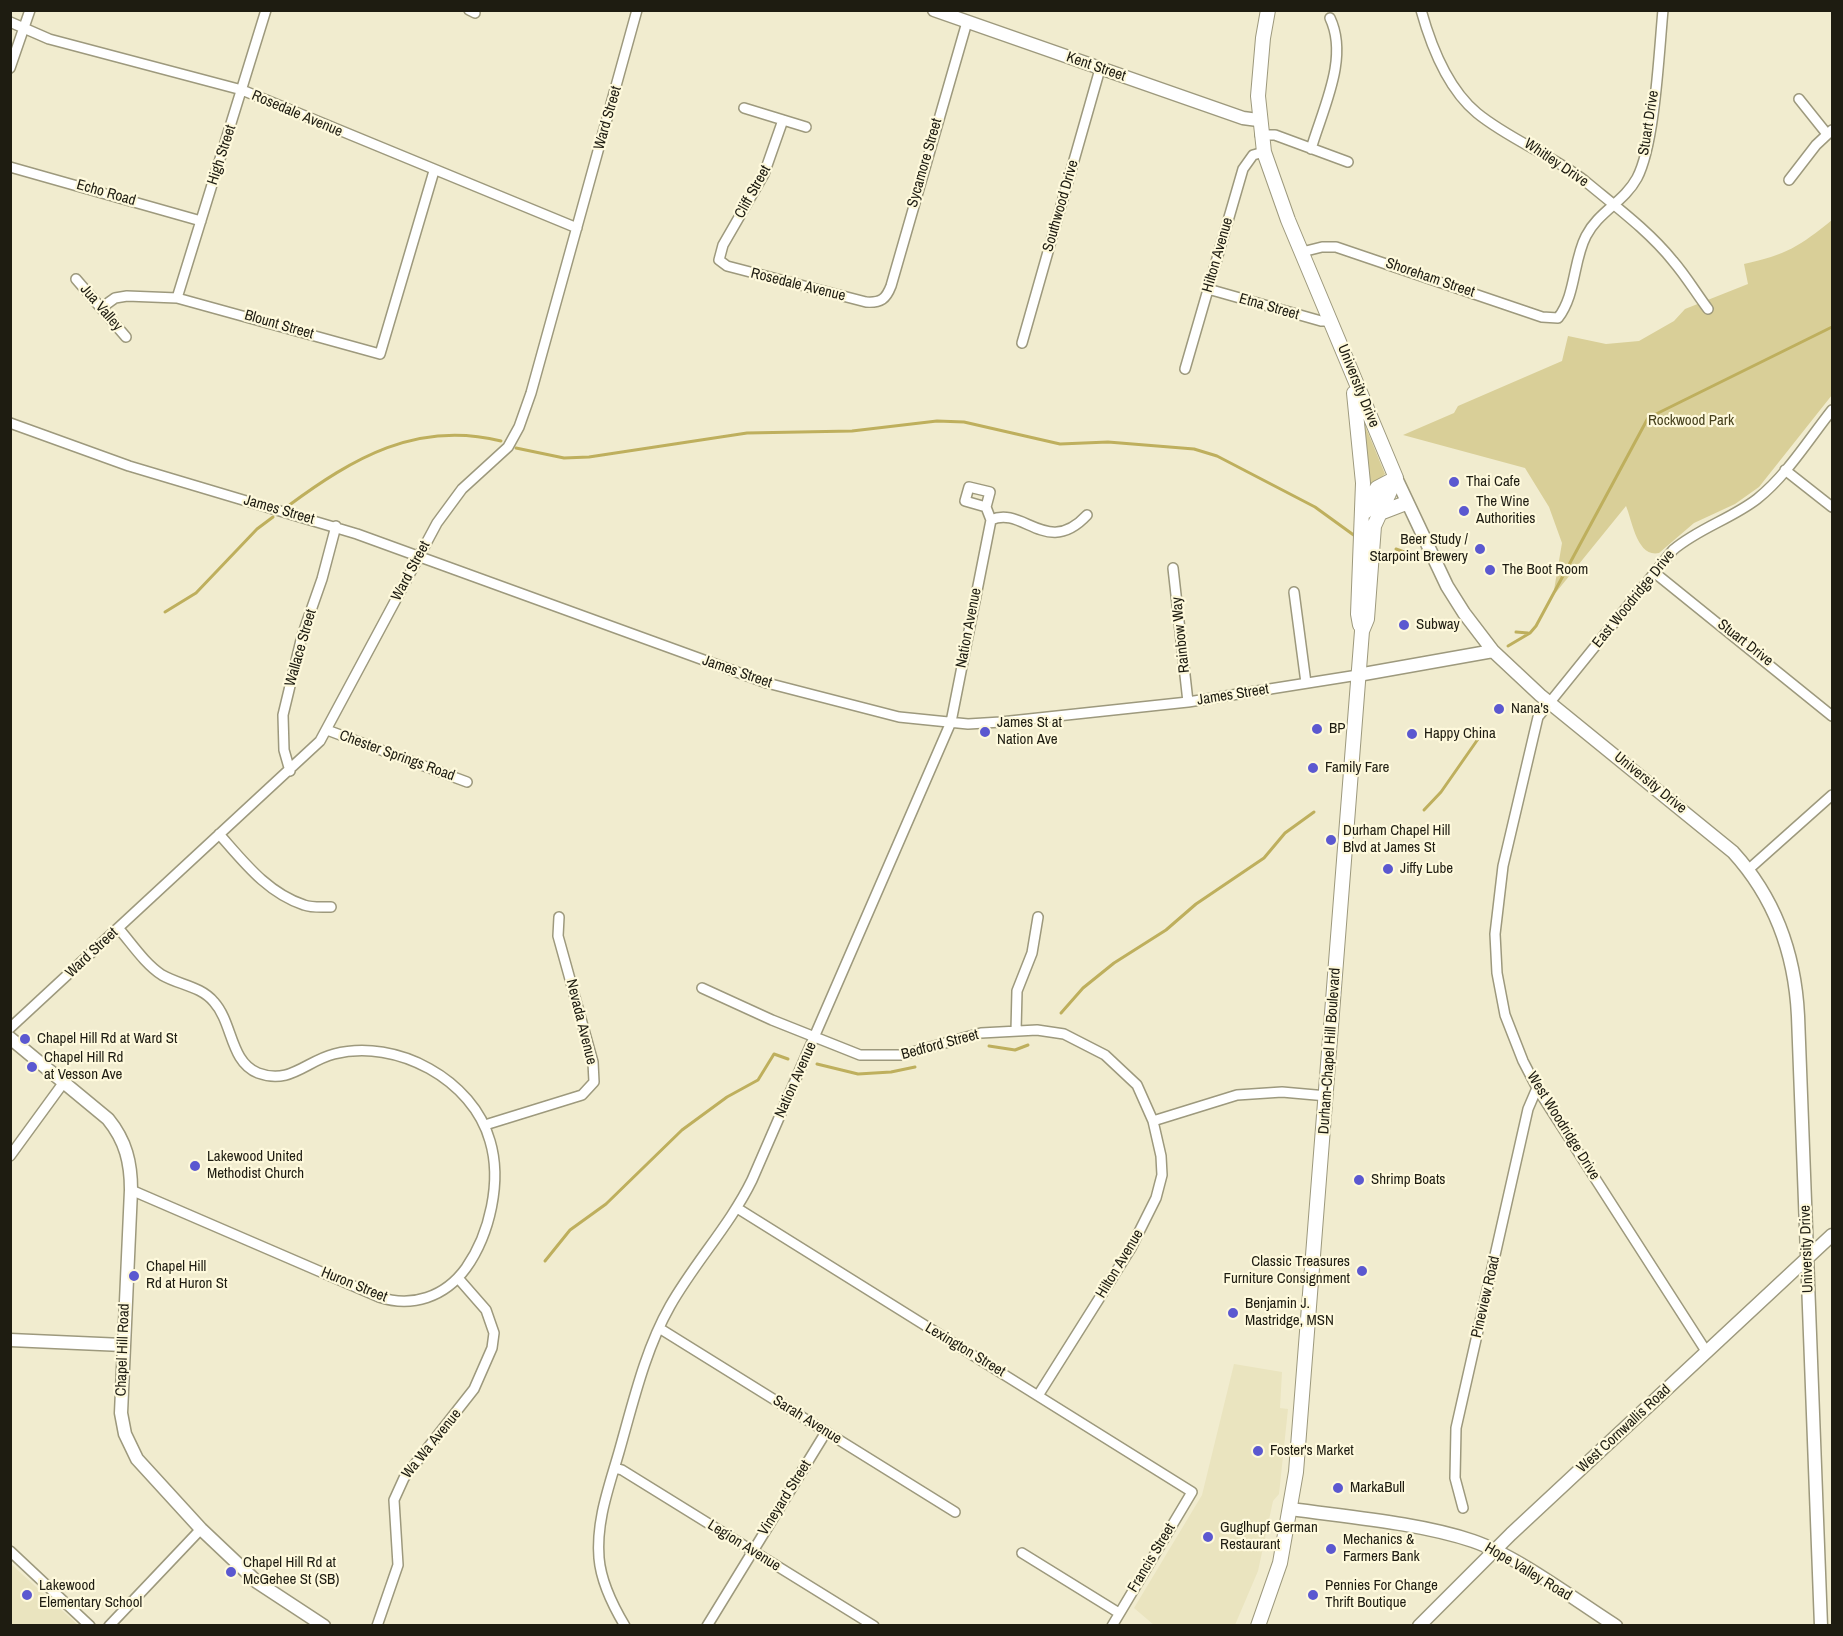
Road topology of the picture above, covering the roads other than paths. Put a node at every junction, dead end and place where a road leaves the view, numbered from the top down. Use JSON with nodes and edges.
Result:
{"nodes":[{"id":1,"x":30,"y":10,"type":"edge"},
{"id":2,"x":266,"y":10,"type":"edge"},
{"id":3,"x":638,"y":10,"type":"edge"},
{"id":4,"x":934,"y":10,"type":"edge"},
{"id":5,"x":1268,"y":10,"type":"edge"},
{"id":6,"x":1421,"y":10,"type":"edge"},
{"id":7,"x":1663,"y":10,"type":"edge"},
{"id":8,"x":1330,"y":18,"type":"dead end"},
{"id":9,"x":10,"y":22,"type":"edge"},
{"id":10,"x":967,"y":22,"type":"junction"},
{"id":11,"x":24,"y":28,"type":"junction"},
{"id":12,"x":10,"y":68,"type":"edge"},
{"id":13,"x":1100,"y":69,"type":"junction"},
{"id":14,"x":242,"y":90,"type":"junction"},
{"id":15,"x":1799,"y":99,"type":"dead end"},
{"id":16,"x":744,"y":108,"type":"dead end"},
{"id":17,"x":783,"y":120,"type":"junction"},
{"id":18,"x":1258,"y":120,"type":"junction"},
{"id":19,"x":806,"y":127,"type":"dead end"},
{"id":20,"x":1830,"y":132,"type":"edge"},
{"id":21,"x":1260,"y":135,"type":"junction"},
{"id":22,"x":1311,"y":148,"type":"junction"},
{"id":23,"x":1264,"y":152,"type":"junction"},
{"id":24,"x":1348,"y":162,"type":"dead end"},
{"id":25,"x":10,"y":167,"type":"edge"},
{"id":26,"x":434,"y":171,"type":"junction"},
{"id":27,"x":1790,"y":180,"type":"dead end"},
{"id":28,"x":1613,"y":205,"type":"junction"},
{"id":29,"x":201,"y":220,"type":"junction"},
{"id":30,"x":577,"y":228,"type":"junction"},
{"id":31,"x":1302,"y":252,"type":"junction"},
{"id":32,"x":719,"y":260,"type":"joint"},
{"id":33,"x":76,"y":279,"type":"dead end"},
{"id":34,"x":1208,"y":289,"type":"junction"},
{"id":35,"x":177,"y":298,"type":"junction"},
{"id":36,"x":880,"y":302,"type":"joint"},
{"id":37,"x":101,"y":308,"type":"junction"},
{"id":38,"x":1708,"y":309,"type":"dead end"},
{"id":39,"x":1558,"y":318,"type":"joint"},
{"id":40,"x":1331,"y":321,"type":"junction"},
{"id":41,"x":126,"y":337,"type":"dead end"},
{"id":42,"x":1022,"y":343,"type":"dead end"},
{"id":43,"x":1185,"y":369,"type":"dead end"},
{"id":44,"x":1351,"y":370,"type":"junction"},
{"id":45,"x":1833,"y":410,"type":"edge"},
{"id":46,"x":10,"y":423,"type":"edge"},
{"id":47,"x":1785,"y":470,"type":"junction"},
{"id":48,"x":1396,"y":478,"type":"junction"},
{"id":49,"x":1406,"y":502,"type":"junction"},
{"id":50,"x":986,"y":507,"type":"dead end"},
{"id":51,"x":1833,"y":507,"type":"edge"},
{"id":52,"x":1380,"y":513,"type":"junction"},
{"id":53,"x":1087,"y":515,"type":"dead end"},
{"id":54,"x":1362,"y":519,"type":"junction"},
{"id":55,"x":991,"y":520,"type":"junction"},
{"id":56,"x":336,"y":526,"type":"junction"},
{"id":57,"x":419,"y":556,"type":"junction"},
{"id":58,"x":1173,"y":568,"type":"dead end"},
{"id":59,"x":1655,"y":573,"type":"junction"},
{"id":60,"x":1294,"y":592,"type":"dead end"},
{"id":61,"x":1362,"y":631,"type":"junction"},
{"id":62,"x":1493,"y":651,"type":"junction"},
{"id":63,"x":1358,"y":675,"type":"junction"},
{"id":64,"x":1306,"y":683,"type":"junction"},
{"id":65,"x":1188,"y":702,"type":"junction"},
{"id":66,"x":1550,"y":703,"type":"junction"},
{"id":67,"x":1833,"y":716,"type":"edge"},
{"id":68,"x":951,"y":722,"type":"junction"},
{"id":69,"x":327,"y":730,"type":"junction"},
{"id":70,"x":290,"y":771,"type":"junction"},
{"id":71,"x":467,"y":782,"type":"dead end"},
{"id":72,"x":1833,"y":795,"type":"edge"},
{"id":73,"x":219,"y":834,"type":"junction"},
{"id":74,"x":1749,"y":869,"type":"junction"},
{"id":75,"x":332,"y":907,"type":"dead end"},
{"id":76,"x":559,"y":917,"type":"dead end"},
{"id":77,"x":1038,"y":917,"type":"dead end"},
{"id":78,"x":119,"y":929,"type":"junction"},
{"id":79,"x":702,"y":988,"type":"dead end"},
{"id":80,"x":10,"y":1028,"type":"edge"},
{"id":81,"x":1016,"y":1031,"type":"junction"},
{"id":82,"x":814,"y":1037,"type":"junction"},
{"id":83,"x":10,"y":1038,"type":"edge"},
{"id":84,"x":64,"y":1082,"type":"junction"},
{"id":85,"x":1537,"y":1088,"type":"junction"},
{"id":86,"x":1327,"y":1095,"type":"junction"},
{"id":87,"x":1153,"y":1121,"type":"junction"},
{"id":88,"x":485,"y":1125,"type":"junction"},
{"id":89,"x":10,"y":1156,"type":"edge"},
{"id":90,"x":131,"y":1190,"type":"junction"},
{"id":91,"x":737,"y":1208,"type":"junction"},
{"id":92,"x":1833,"y":1235,"type":"edge"},
{"id":93,"x":1808,"y":1258,"type":"junction"},
{"id":94,"x":458,"y":1278,"type":"junction"},
{"id":95,"x":659,"y":1328,"type":"junction"},
{"id":96,"x":10,"y":1340,"type":"edge"},
{"id":97,"x":123,"y":1344,"type":"junction"},
{"id":98,"x":1707,"y":1351,"type":"junction"},
{"id":99,"x":1039,"y":1394,"type":"junction"},
{"id":100,"x":826,"y":1432,"type":"junction"},
{"id":101,"x":615,"y":1468,"type":"junction"},
{"id":102,"x":1192,"y":1492,"type":"joint"},
{"id":103,"x":1463,"y":1508,"type":"dead end"},
{"id":104,"x":1292,"y":1509,"type":"junction"},
{"id":105,"x":955,"y":1512,"type":"dead end"},
{"id":106,"x":201,"y":1529,"type":"junction"},
{"id":107,"x":10,"y":1551,"type":"edge"},
{"id":108,"x":1495,"y":1551,"type":"junction"},
{"id":109,"x":752,"y":1552,"type":"junction"},
{"id":110,"x":1022,"y":1552,"type":"dead end"},
{"id":111,"x":1119,"y":1613,"type":"junction"},
{"id":112,"x":90,"y":1626,"type":"edge"},
{"id":113,"x":109,"y":1626,"type":"edge"},
{"id":114,"x":324,"y":1626,"type":"edge"},
{"id":115,"x":377,"y":1626,"type":"edge"},
{"id":116,"x":625,"y":1626,"type":"edge"},
{"id":117,"x":707,"y":1626,"type":"edge"},
{"id":118,"x":874,"y":1626,"type":"edge"},
{"id":119,"x":1112,"y":1626,"type":"edge"},
{"id":120,"x":1258,"y":1626,"type":"edge"},
{"id":121,"x":1419,"y":1626,"type":"edge"},
{"id":122,"x":1616,"y":1626,"type":"edge"},
{"id":123,"x":1821,"y":1626,"type":"edge"}],
"edges":[{"from":1,"to":11,"type":"street"},
{"from":2,"to":14,"type":"street","name":"High Street"},
{"from":3,"to":30,"type":"street","name":"Ward Street"},
{"from":4,"to":10,"type":"street","name":"Kent Street"},
{"from":5,"to":18,"type":"main road","name":"University Drive"},
{"from":6,"to":28,"type":"street","name":"Whitley Drive"},
{"from":7,"to":28,"type":"street","name":"Stuart Drive"},
{"from":8,"to":22,"type":"street"},
{"from":9,"to":11,"type":"street","name":"Rosedale Avenue"},
{"from":10,"to":13,"type":"street","name":"Kent Street"},
{"from":10,"to":36,"type":"street","name":"Sycamore Street"},
{"from":11,"to":12,"type":"street"},
{"from":11,"to":14,"type":"street","name":"Rosedale Avenue"},
{"from":13,"to":18,"type":"street","name":"Kent Street"},
{"from":13,"to":42,"type":"street","name":"Southwood Drive"},
{"from":14,"to":26,"type":"street","name":"Rosedale Avenue"},
{"from":14,"to":29,"type":"street","name":"High Street"},
{"from":15,"to":20,"type":"street"},
{"from":16,"to":17,"type":"street"},
{"from":17,"to":19,"type":"street"},
{"from":17,"to":32,"type":"street","name":"Cliff Street"},
{"from":18,"to":21,"type":"main road","name":"University Drive"},
{"from":20,"to":27,"type":"street"},
{"from":21,"to":22,"type":"street"},
{"from":21,"to":23,"type":"main road","name":"University Drive"},
{"from":22,"to":24,"type":"street"},
{"from":23,"to":31,"type":"main road","name":"University Drive"},
{"from":23,"to":34,"type":"street","name":"Hilton Avenue"},
{"from":25,"to":29,"type":"street","name":"Echo Road"},
{"from":26,"to":30,"type":"street","name":"Rosedale Avenue"},
{"from":26,"to":35,"type":"street","name":"Blount Street"},
{"from":28,"to":38,"type":"street","name":"Whitley Drive"},
{"from":28,"to":39,"type":"street","name":"Stuart Drive"},
{"from":29,"to":35,"type":"street","name":"High Street"},
{"from":30,"to":57,"type":"street","name":"Ward Street"},
{"from":31,"to":39,"type":"street","name":"Shoreham Street"},
{"from":31,"to":40,"type":"main road","name":"University Drive"},
{"from":32,"to":36,"type":"street","name":"Rosedale Avenue"},
{"from":33,"to":37,"type":"street","name":"Jua Valley"},
{"from":34,"to":40,"type":"street","name":"Etna Street"},
{"from":34,"to":43,"type":"street","name":"Hilton Avenue"},
{"from":35,"to":37,"type":"street","name":"Blount Street"},
{"from":37,"to":41,"type":"street","name":"Jua Valley"},
{"from":40,"to":44,"type":"main road","name":"University Drive"},
{"from":44,"to":48,"type":"main road","name":"University Drive"},
{"from":44,"to":54,"type":"main road"},
{"from":45,"to":47,"type":"street","name":"East Woodridge Drive"},
{"from":46,"to":56,"type":"street","name":"James Street"},
{"from":47,"to":51,"type":"street"},
{"from":47,"to":59,"type":"street","name":"East Woodridge Drive"},
{"from":48,"to":49,"type":"street","name":"University Drive"},
{"from":48,"to":52,"type":"main road","name":"Durham-Chapel Hill Boulevard"},
{"from":48,"to":54,"type":"main road"},
{"from":49,"to":52,"type":"main road"},
{"from":49,"to":62,"type":"street","name":"University Drive"},
{"from":50,"to":55,"type":"street"},
{"from":52,"to":61,"type":"main road","name":"Durham-Chapel Hill Boulevard"},
{"from":53,"to":55,"type":"street"},
{"from":54,"to":61,"type":"main road"},
{"from":55,"to":68,"type":"street","name":"Nation Avenue"},
{"from":56,"to":57,"type":"street","name":"James Street"},
{"from":56,"to":70,"type":"street","name":"Wallace Street"},
{"from":57,"to":68,"type":"street","name":"James Street"},
{"from":57,"to":69,"type":"street","name":"Ward Street"},
{"from":58,"to":65,"type":"street","name":"Rainbow Way"},
{"from":59,"to":66,"type":"street","name":"East Woodridge Drive"},
{"from":59,"to":67,"type":"street","name":"Stuart Drive"},
{"from":60,"to":64,"type":"street"},
{"from":61,"to":63,"type":"main road","name":"Durham-Chapel Hill Boulevard"},
{"from":62,"to":63,"type":"street","name":"James Street"},
{"from":62,"to":66,"type":"street","name":"University Drive"},
{"from":63,"to":64,"type":"street","name":"James Street"},
{"from":63,"to":86,"type":"main road","name":"Durham-Chapel Hill Boulevard"},
{"from":64,"to":65,"type":"street","name":"James Street"},
{"from":65,"to":68,"type":"street","name":"James Street"},
{"from":66,"to":74,"type":"street","name":"University Drive"},
{"from":66,"to":85,"type":"street","name":"West Woodridge Drive"},
{"from":68,"to":82,"type":"street","name":"Nation Avenue"},
{"from":69,"to":70,"type":"street","name":"Ward Street"},
{"from":69,"to":71,"type":"street","name":"Chester Springs Road"},
{"from":70,"to":73,"type":"street","name":"Ward Street"},
{"from":72,"to":74,"type":"street"},
{"from":73,"to":75,"type":"street"},
{"from":73,"to":78,"type":"street","name":"Ward Street"},
{"from":74,"to":93,"type":"street","name":"University Drive"},
{"from":76,"to":88,"type":"street","name":"Nevada Avenue"},
{"from":77,"to":81,"type":"street"},
{"from":78,"to":80,"type":"street","name":"Ward Street"},
{"from":78,"to":88,"type":"street","name":"Huron Street"},
{"from":79,"to":82,"type":"street","name":"Bedford Street"},
{"from":81,"to":82,"type":"street","name":"Bedford Street"},
{"from":81,"to":87,"type":"street","name":"Bedford Street"},
{"from":82,"to":91,"type":"street","name":"Nation Avenue"},
{"from":83,"to":84,"type":"street","name":"Chapel Hill Road"},
{"from":84,"to":89,"type":"street"},
{"from":84,"to":90,"type":"street","name":"Chapel Hill Road"},
{"from":85,"to":98,"type":"street","name":"West Woodridge Drive"},
{"from":85,"to":103,"type":"street","name":"Pineview Road"},
{"from":86,"to":87,"type":"street"},
{"from":86,"to":104,"type":"main road","name":"Durham-Chapel Hill Boulevard"},
{"from":87,"to":99,"type":"street","name":"Hilton Avenue"},
{"from":88,"to":94,"type":"street","name":"Huron Street"},
{"from":90,"to":94,"type":"street","name":"Huron Street"},
{"from":90,"to":97,"type":"street","name":"Chapel Hill Road"},
{"from":91,"to":95,"type":"street","name":"Nation Avenue"},
{"from":91,"to":99,"type":"street","name":"Lexington Street"},
{"from":92,"to":93,"type":"street","name":"West Cornwallis Road"},
{"from":93,"to":98,"type":"street","name":"West Cornwallis Road"},
{"from":93,"to":123,"type":"street","name":"University Drive"},
{"from":94,"to":115,"type":"street","name":"Wa Wa Avenue"},
{"from":95,"to":100,"type":"street","name":"Sarah Avenue"},
{"from":95,"to":101,"type":"street","name":"Nation Avenue"},
{"from":96,"to":97,"type":"street"},
{"from":97,"to":106,"type":"street","name":"Chapel Hill Road"},
{"from":98,"to":108,"type":"street","name":"West Cornwallis Road"},
{"from":99,"to":102,"type":"street","name":"Lexington Street"},
{"from":100,"to":105,"type":"street","name":"Sarah Avenue"},
{"from":100,"to":109,"type":"street","name":"Vineyard Street"},
{"from":101,"to":109,"type":"street","name":"Legion Avenue"},
{"from":101,"to":116,"type":"street","name":"Nation Avenue"},
{"from":102,"to":111,"type":"street","name":"Francis Street"},
{"from":104,"to":108,"type":"street","name":"Hope Valley Road"},
{"from":104,"to":120,"type":"main road","name":"Durham-Chapel Hill Boulevard"},
{"from":106,"to":113,"type":"street"},
{"from":106,"to":114,"type":"street","name":"Chapel Hill Road"},
{"from":107,"to":112,"type":"street"},
{"from":108,"to":121,"type":"street","name":"West Cornwallis Road"},
{"from":108,"to":122,"type":"street","name":"Hope Valley Road"},
{"from":109,"to":117,"type":"street","name":"Vineyard Street"},
{"from":109,"to":118,"type":"street","name":"Legion Avenue"},
{"from":110,"to":111,"type":"street"},
{"from":111,"to":119,"type":"street","name":"Francis Street"}]}
